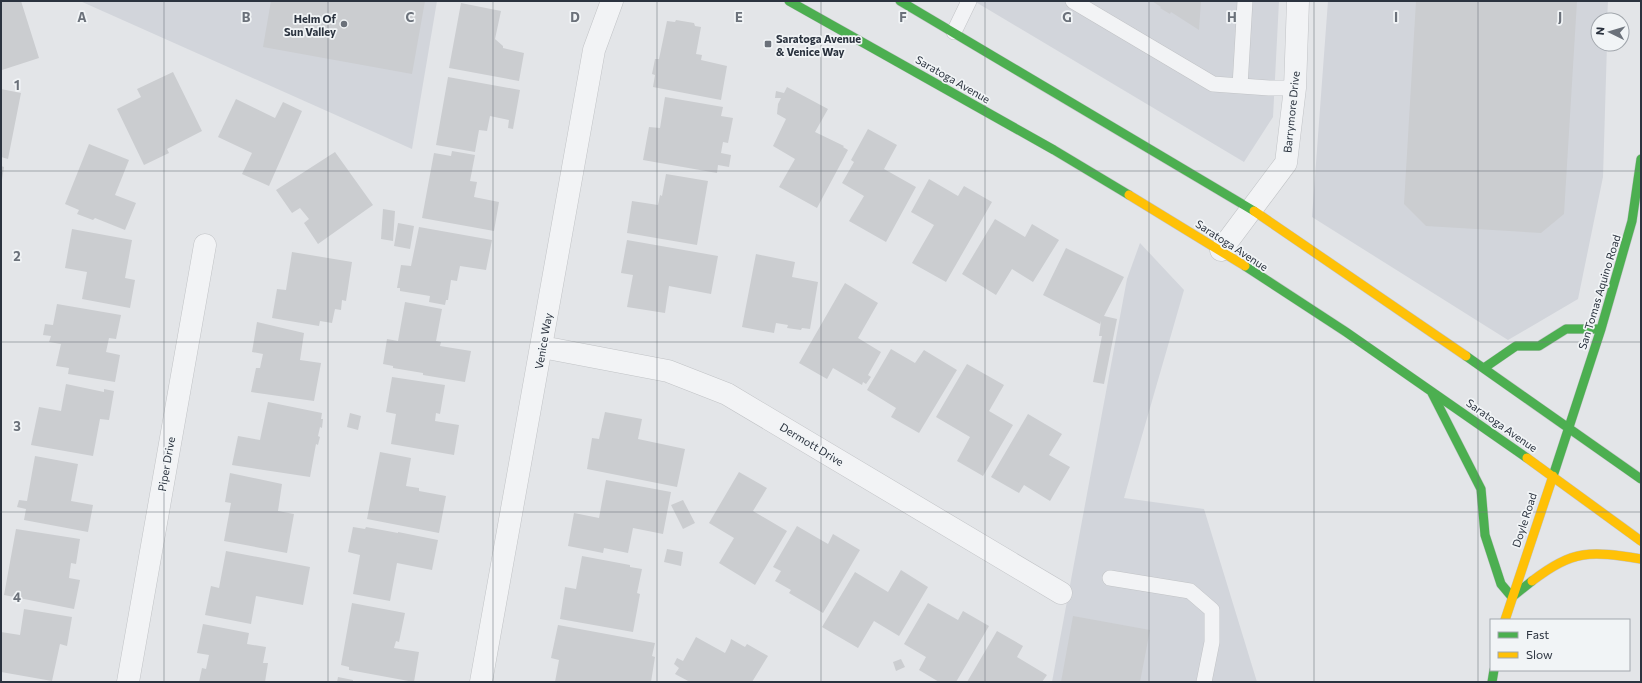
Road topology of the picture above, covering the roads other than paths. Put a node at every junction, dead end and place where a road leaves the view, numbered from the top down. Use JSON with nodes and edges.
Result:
{"nodes":[{"id":1,"x":612,"y":1,"type":"edge"},
{"id":2,"x":789,"y":1,"type":"edge"},
{"id":3,"x":900,"y":1,"type":"edge"},
{"id":4,"x":969,"y":1,"type":"edge"},
{"id":5,"x":1073,"y":1,"type":"edge"},
{"id":6,"x":1245,"y":1,"type":"edge"},
{"id":7,"x":1298,"y":1,"type":"edge"},
{"id":8,"x":954,"y":32,"type":"junction"},
{"id":9,"x":1240,"y":86,"type":"junction"},
{"id":10,"x":1295,"y":88,"type":"junction"},
{"id":11,"x":1641,"y":159,"type":"edge"},
{"id":12,"x":1251,"y":209,"type":"junction"},
{"id":13,"x":205,"y":245,"type":"dead end"},
{"id":14,"x":1221,"y":250,"type":"junction"},
{"id":15,"x":1601,"y":329,"type":"junction"},
{"id":16,"x":542,"y":347,"type":"junction"},
{"id":17,"x":1484,"y":368,"type":"junction"},
{"id":18,"x":1431,"y":390,"type":"junction"},
{"id":19,"x":1568,"y":428,"type":"junction"},
{"id":20,"x":1552,"y":476,"type":"junction"},
{"id":21,"x":1641,"y":479,"type":"edge"},
{"id":22,"x":1641,"y":541,"type":"edge"},
{"id":23,"x":1641,"y":559,"type":"edge"},
{"id":24,"x":1110,"y":578,"type":"dead end"},
{"id":25,"x":1061,"y":593,"type":"dead end"},
{"id":26,"x":1512,"y":597,"type":"junction"},
{"id":27,"x":1505,"y":619,"type":"edge"},
{"id":28,"x":1494,"y":671,"type":"edge"},
{"id":29,"x":128,"y":682,"type":"edge"},
{"id":30,"x":481,"y":682,"type":"edge"},
{"id":31,"x":1204,"y":682,"type":"edge"},
{"id":32,"x":1492,"y":682,"type":"edge"}],
"edges":[{"from":1,"to":16,"type":"street","name":"Venice Way"},
{"from":2,"to":14,"type":"main road","name":"Saratoga Avenue"},
{"from":3,"to":8,"type":"main road"},
{"from":4,"to":8,"type":"lane"},
{"from":5,"to":9,"type":"lane"},
{"from":6,"to":9,"type":"lane"},
{"from":7,"to":10,"type":"street","name":"Barrymore Drive"},
{"from":8,"to":12,"type":"main road"},
{"from":9,"to":10,"type":"lane"},
{"from":10,"to":12,"type":"street","name":"Barrymore Drive"},
{"from":11,"to":15,"type":"main road","name":"San Tomas Aquino Road"},
{"from":12,"to":14,"type":"street","name":"Barrymore Drive"},
{"from":12,"to":17,"type":"main road"},
{"from":13,"to":29,"type":"street","name":"Piper Drive"},
{"from":14,"to":18,"type":"main road","name":"Saratoga Avenue"},
{"from":15,"to":17,"type":"main road"},
{"from":15,"to":19,"type":"main road","name":"San Tomas Aquino Road"},
{"from":16,"to":25,"type":"street","name":"Dermott Drive"},
{"from":16,"to":30,"type":"street","name":"Venice Way"},
{"from":17,"to":19,"type":"main road"},
{"from":18,"to":20,"type":"main road","name":"Saratoga Avenue"},
{"from":18,"to":26,"type":"main road"},
{"from":19,"to":20,"type":"main road","name":"Doyle Road"},
{"from":19,"to":21,"type":"main road"},
{"from":20,"to":22,"type":"main road","name":"Saratoga Avenue"},
{"from":20,"to":26,"type":"main road","name":"Doyle Road"},
{"from":23,"to":26,"type":"main road"},
{"from":24,"to":31,"type":"lane"},
{"from":26,"to":27,"type":"main road","name":"Doyle Road"},
{"from":28,"to":32,"type":"main road"}]}
